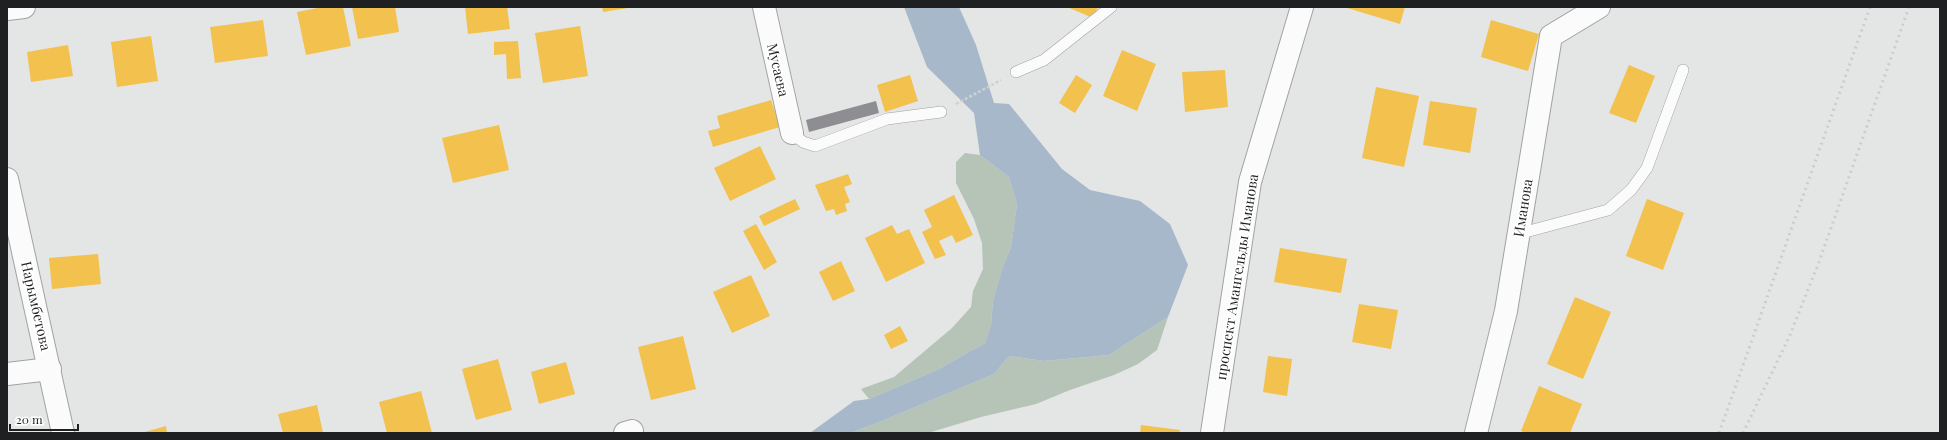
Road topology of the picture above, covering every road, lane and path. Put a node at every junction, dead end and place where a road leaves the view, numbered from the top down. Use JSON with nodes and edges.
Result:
{"nodes":[{"id":1,"x":24,"y":7,"type":"edge"},
{"id":2,"x":764,"y":7,"type":"edge"},
{"id":3,"x":1112,"y":7,"type":"edge"},
{"id":4,"x":1302,"y":7,"type":"edge"},
{"id":5,"x":1599,"y":7,"type":"edge"},
{"id":6,"x":7,"y":9,"type":"edge"},
{"id":7,"x":1683,"y":70,"type":"dead end"},
{"id":8,"x":1016,"y":72,"type":"joint"},
{"id":9,"x":941,"y":112,"type":"joint"},
{"id":10,"x":792,"y":133,"type":"joint"},
{"id":11,"x":7,"y":179,"type":"edge"},
{"id":12,"x":1518,"y":234,"type":"junction"},
{"id":13,"x":50,"y":370,"type":"junction"},
{"id":14,"x":7,"y":374,"type":"edge"},
{"id":15,"x":63,"y":433,"type":"edge"},
{"id":16,"x":1212,"y":433,"type":"edge"},
{"id":17,"x":1476,"y":433,"type":"edge"}],
"edges":[{"from":1,"to":6,"type":"street"},
{"from":2,"to":10,"type":"street","name":"Мусаева"},
{"from":3,"to":8,"type":"lane"},
{"from":4,"to":16,"type":"street","name":"проспект Амангельды Иманова"},
{"from":5,"to":12,"type":"street","name":"Иманова"},
{"from":7,"to":12,"type":"lane"},
{"from":8,"to":9,"type":"path"},
{"from":9,"to":10,"type":"lane"},
{"from":11,"to":13,"type":"street","name":"Нарымбетова"},
{"from":12,"to":17,"type":"street","name":"Иманова"},
{"from":13,"to":14,"type":"street"},
{"from":13,"to":15,"type":"street","name":"Нарымбетова"}]}
